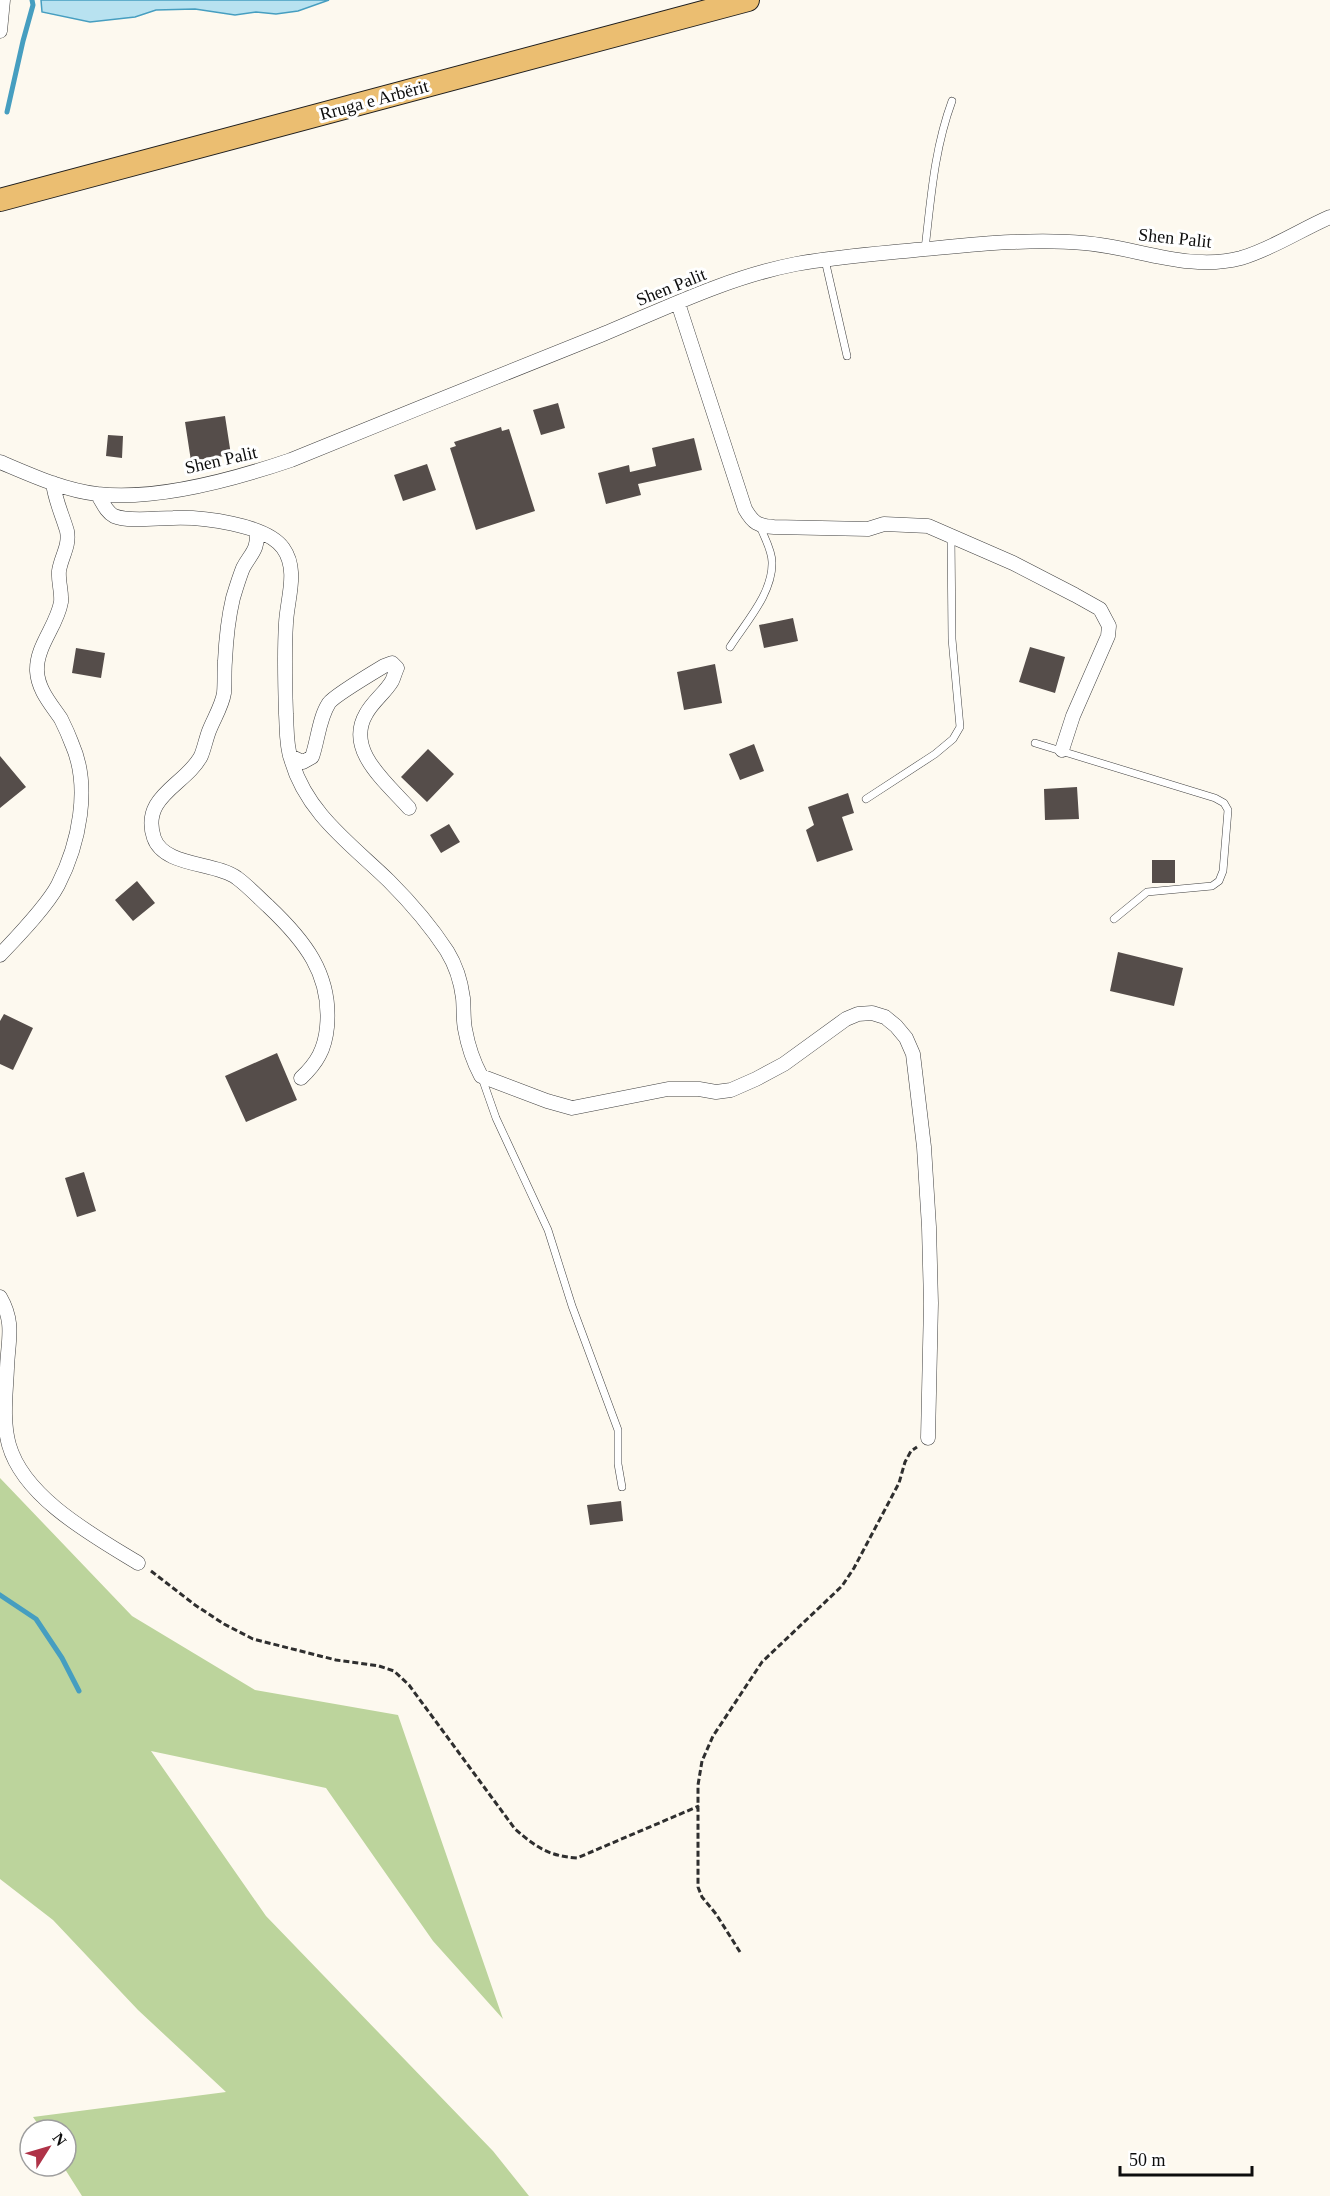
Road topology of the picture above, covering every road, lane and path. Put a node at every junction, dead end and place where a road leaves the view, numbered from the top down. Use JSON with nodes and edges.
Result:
{"nodes":[{"id":1,"x":748,"y":0,"type":"edge"},
{"id":2,"x":3,"y":4,"type":"edge"},
{"id":3,"x":0,"y":30,"type":"edge"},
{"id":4,"x":952,"y":101,"type":"dead end"},
{"id":5,"x":4,"y":198,"type":"edge"},
{"id":6,"x":1330,"y":217,"type":"edge"},
{"id":7,"x":925,"y":249,"type":"junction"},
{"id":8,"x":825,"y":260,"type":"junction"},
{"id":9,"x":678,"y":303,"type":"junction"},
{"id":10,"x":847,"y":356,"type":"dead end"},
{"id":11,"x":0,"y":462,"type":"edge"},
{"id":12,"x":48,"y":481,"type":"junction"},
{"id":13,"x":98,"y":494,"type":"junction"},
{"id":14,"x":760,"y":526,"type":"junction"},
{"id":15,"x":257,"y":531,"type":"junction"},
{"id":16,"x":951,"y":536,"type":"junction"},
{"id":17,"x":730,"y":647,"type":"dead end"},
{"id":18,"x":1035,"y":743,"type":"dead end"},
{"id":19,"x":1062,"y":750,"type":"junction"},
{"id":20,"x":290,"y":756,"type":"junction"},
{"id":21,"x":866,"y":799,"type":"dead end"},
{"id":22,"x":409,"y":808,"type":"dead end"},
{"id":23,"x":1114,"y":919,"type":"dead end"},
{"id":24,"x":0,"y":955,"type":"edge"},
{"id":25,"x":481,"y":1076,"type":"junction"},
{"id":26,"x":301,"y":1078,"type":"dead end"},
{"id":27,"x":0,"y":1297,"type":"edge"},
{"id":28,"x":928,"y":1438,"type":"joint"},
{"id":29,"x":622,"y":1487,"type":"dead end"},
{"id":30,"x":138,"y":1563,"type":"joint"},
{"id":31,"x":699,"y":1806,"type":"junction"},
{"id":32,"x":740,"y":1952,"type":"dead end"}],
"edges":[{"from":1,"to":5,"type":"main road","name":"Rruga e Arbërit"},
{"from":2,"to":3,"type":"street"},
{"from":4,"to":7,"type":"lane"},
{"from":6,"to":7,"type":"street","name":"Shen Palit"},
{"from":7,"to":8,"type":"street","name":"Shen Palit"},
{"from":8,"to":9,"type":"street","name":"Shen Palit"},
{"from":8,"to":10,"type":"lane"},
{"from":9,"to":13,"type":"street","name":"Shen Palit"},
{"from":9,"to":14,"type":"street"},
{"from":11,"to":12,"type":"street","name":"Shen Palit"},
{"from":12,"to":13,"type":"street","name":"Shen Palit"},
{"from":12,"to":24,"type":"street"},
{"from":13,"to":15,"type":"street"},
{"from":14,"to":16,"type":"street"},
{"from":14,"to":17,"type":"lane"},
{"from":15,"to":20,"type":"street"},
{"from":15,"to":26,"type":"street"},
{"from":16,"to":19,"type":"street"},
{"from":16,"to":21,"type":"lane"},
{"from":18,"to":19,"type":"lane"},
{"from":19,"to":23,"type":"lane"},
{"from":20,"to":22,"type":"street"},
{"from":20,"to":25,"type":"street"},
{"from":25,"to":28,"type":"street"},
{"from":25,"to":29,"type":"lane"},
{"from":27,"to":30,"type":"street"},
{"from":28,"to":31,"type":"path"},
{"from":30,"to":31,"type":"path"},
{"from":31,"to":32,"type":"path"}]}
